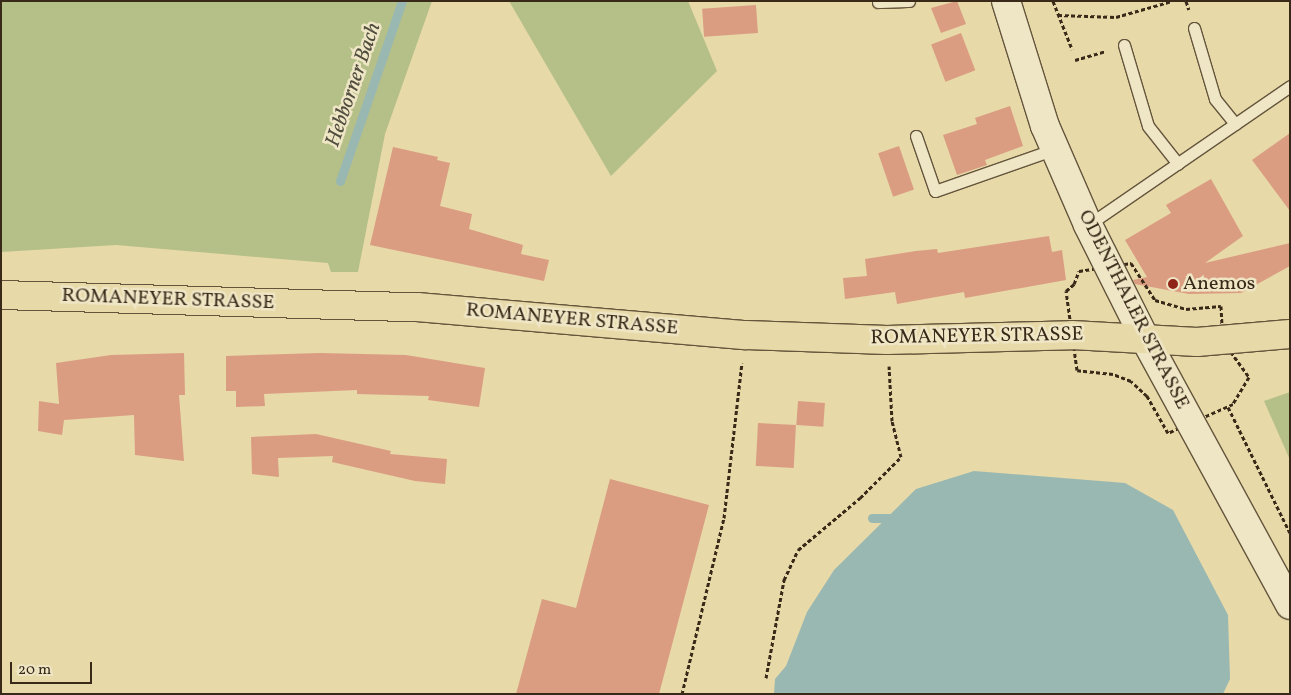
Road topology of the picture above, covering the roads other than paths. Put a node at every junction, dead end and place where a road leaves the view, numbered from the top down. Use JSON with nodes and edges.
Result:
{"nodes":[{"id":1,"x":908,"y":1,"type":"edge"},
{"id":2,"x":1006,"y":1,"type":"edge"},
{"id":3,"x":878,"y":2,"type":"edge"},
{"id":4,"x":1194,"y":28,"type":"dead end"},
{"id":5,"x":1124,"y":46,"type":"road end"},
{"id":6,"x":1290,"y":86,"type":"edge"},
{"id":7,"x":1236,"y":124,"type":"junction"},
{"id":8,"x":916,"y":136,"type":"dead end"},
{"id":9,"x":1055,"y":149,"type":"junction"},
{"id":10,"x":1178,"y":164,"type":"junction"},
{"id":11,"x":1088,"y":225,"type":"junction"},
{"id":12,"x":1,"y":295,"type":"edge"},
{"id":13,"x":1290,"y":334,"type":"edge"},
{"id":14,"x":1144,"y":337,"type":"junction"},
{"id":15,"x":1290,"y":605,"type":"edge"}],
"edges":[{"from":1,"to":3,"type":"lane"},
{"from":2,"to":9,"type":"main road","name":"ODENTHALER STRASSE"},
{"from":4,"to":7,"type":"lane"},
{"from":5,"to":10,"type":"lane"},
{"from":6,"to":7,"type":"lane"},
{"from":7,"to":10,"type":"lane"},
{"from":8,"to":9,"type":"lane"},
{"from":9,"to":11,"type":"main road","name":"ODENTHALER STRASSE"},
{"from":10,"to":11,"type":"lane"},
{"from":11,"to":14,"type":"main road","name":"ODENTHALER STRASSE"},
{"from":12,"to":14,"type":"main road","name":"ROMANEYER STRASSE"},
{"from":13,"to":14,"type":"main road","name":"ROMANEYER STRASSE"},
{"from":14,"to":15,"type":"main road","name":"ODENTHALER STRASSE"}]}
